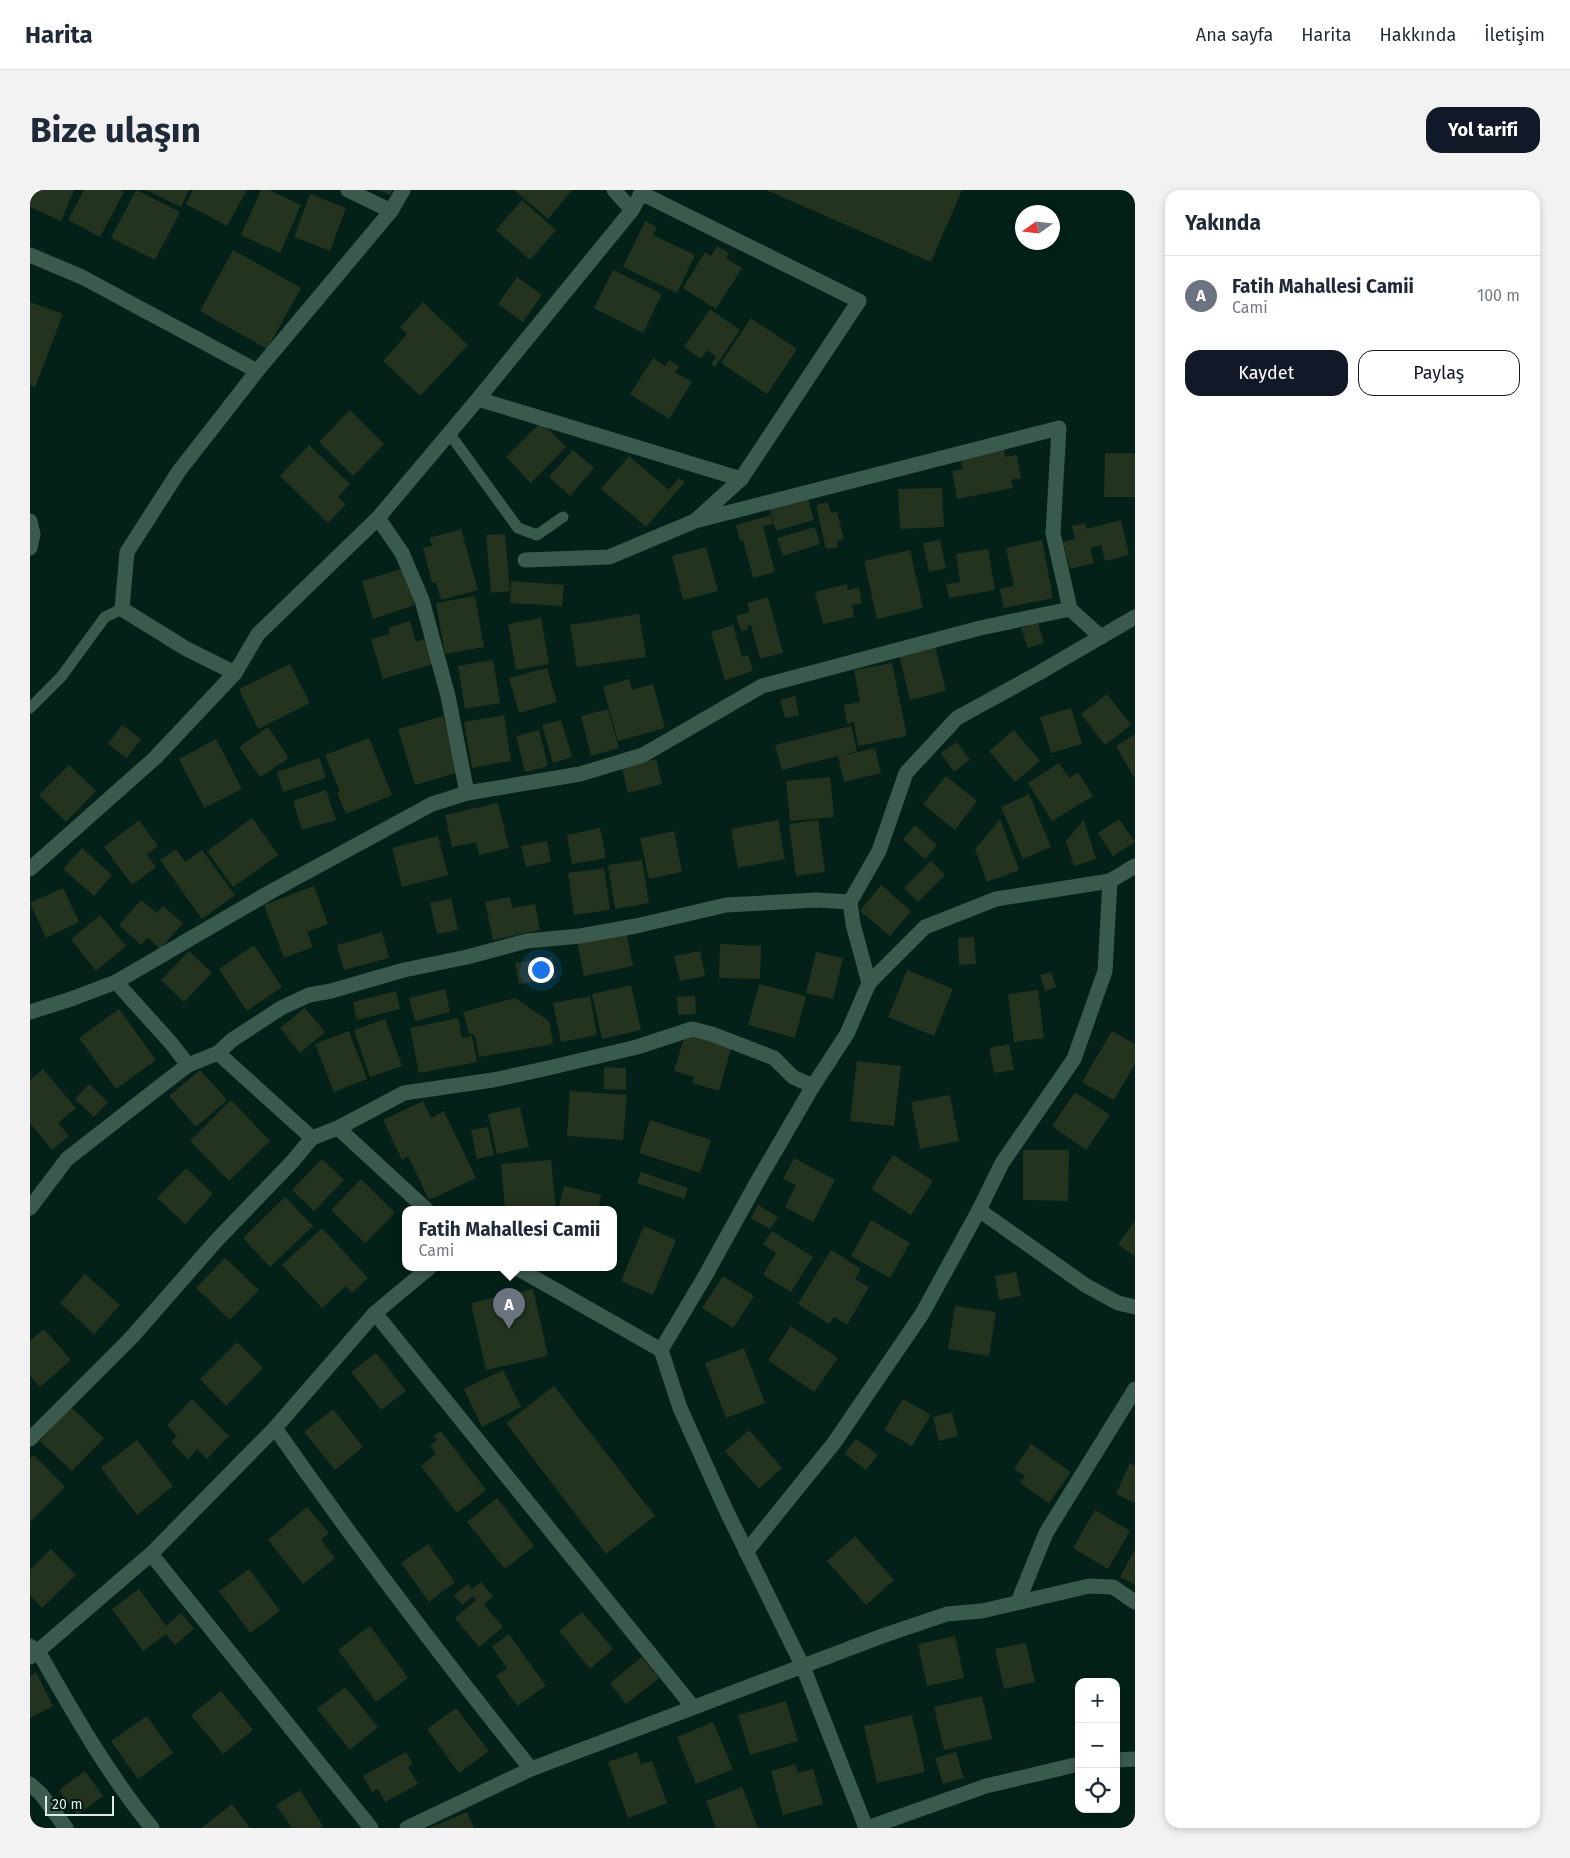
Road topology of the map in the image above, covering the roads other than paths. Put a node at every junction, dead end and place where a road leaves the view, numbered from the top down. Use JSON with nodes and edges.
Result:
{"nodes":[{"id":1,"x":348,"y":190,"type":"edge"},
{"id":2,"x":403,"y":190,"type":"edge"},
{"id":3,"x":614,"y":190,"type":"edge"},
{"id":4,"x":642,"y":192,"type":"edge"},
{"id":5,"x":632,"y":210,"type":"junction"},
{"id":6,"x":391,"y":212,"type":"junction"},
{"id":7,"x":30,"y":255,"type":"edge"},
{"id":8,"x":257,"y":371,"type":"junction"},
{"id":9,"x":478,"y":399,"type":"junction"},
{"id":10,"x":449,"y":433,"type":"junction"},
{"id":11,"x":742,"y":479,"type":"junction"},
{"id":12,"x":563,"y":517,"type":"dead end"},
{"id":13,"x":378,"y":518,"type":"junction"},
{"id":14,"x":30,"y":520,"type":"edge"},
{"id":15,"x":695,"y":522,"type":"junction"},
{"id":16,"x":30,"y":548,"type":"edge"},
{"id":17,"x":525,"y":560,"type":"dead end"},
{"id":18,"x":122,"y":609,"type":"junction"},
{"id":19,"x":1070,"y":609,"type":"junction"},
{"id":20,"x":1135,"y":617,"type":"edge"},
{"id":21,"x":1101,"y":637,"type":"junction"},
{"id":22,"x":235,"y":673,"type":"junction"},
{"id":23,"x":30,"y":708,"type":"edge"},
{"id":24,"x":467,"y":793,"type":"junction"},
{"id":25,"x":1135,"y":866,"type":"edge"},
{"id":26,"x":30,"y":869,"type":"edge"},
{"id":27,"x":1110,"y":881,"type":"junction"},
{"id":28,"x":850,"y":902,"type":"junction"},
{"id":29,"x":116,"y":982,"type":"junction"},
{"id":30,"x":869,"y":983,"type":"junction"},
{"id":31,"x":30,"y":1012,"type":"edge"},
{"id":32,"x":218,"y":1053,"type":"junction"},
{"id":33,"x":188,"y":1065,"type":"junction"},
{"id":34,"x":814,"y":1086,"type":"junction"},
{"id":35,"x":338,"y":1128,"type":"junction"},
{"id":36,"x":312,"y":1138,"type":"junction"},
{"id":37,"x":423,"y":1206,"type":"edge"},
{"id":38,"x":30,"y":1208,"type":"edge"},
{"id":39,"x":979,"y":1210,"type":"junction"},
{"id":40,"x":425,"y":1271,"type":"edge"},
{"id":41,"x":522,"y":1271,"type":"edge"},
{"id":42,"x":1135,"y":1307,"type":"edge"},
{"id":43,"x":375,"y":1313,"type":"junction"},
{"id":44,"x":661,"y":1350,"type":"junction"},
{"id":45,"x":1135,"y":1389,"type":"edge"},
{"id":46,"x":275,"y":1428,"type":"junction"},
{"id":47,"x":30,"y":1439,"type":"edge"},
{"id":48,"x":746,"y":1552,"type":"junction"},
{"id":49,"x":151,"y":1554,"type":"junction"},
{"id":50,"x":1018,"y":1602,"type":"junction"},
{"id":51,"x":1135,"y":1602,"type":"edge"},
{"id":52,"x":33,"y":1651,"type":"edge"},
{"id":53,"x":803,"y":1667,"type":"junction"},
{"id":54,"x":693,"y":1708,"type":"junction"},
{"id":55,"x":1135,"y":1759,"type":"edge"},
{"id":56,"x":1120,"y":1760,"type":"edge"},
{"id":57,"x":1075,"y":1765,"type":"edge"},
{"id":58,"x":531,"y":1769,"type":"junction"},
{"id":59,"x":30,"y":1784,"type":"edge"},
{"id":60,"x":66,"y":1828,"type":"edge"},
{"id":61,"x":152,"y":1828,"type":"edge"},
{"id":62,"x":371,"y":1828,"type":"edge"},
{"id":63,"x":407,"y":1828,"type":"edge"},
{"id":64,"x":866,"y":1828,"type":"edge"}],
"edges":[{"from":1,"to":6,"type":"street"},
{"from":2,"to":6,"type":"street"},
{"from":3,"to":5,"type":"street"},
{"from":4,"to":5,"type":"street"},
{"from":4,"to":11,"type":"street"},
{"from":5,"to":9,"type":"street"},
{"from":6,"to":8,"type":"street"},
{"from":7,"to":8,"type":"street"},
{"from":8,"to":18,"type":"street"},
{"from":9,"to":10,"type":"street"},
{"from":9,"to":11,"type":"street"},
{"from":10,"to":12,"type":"lane"},
{"from":10,"to":13,"type":"street"},
{"from":11,"to":15,"type":"street"},
{"from":13,"to":22,"type":"street"},
{"from":13,"to":24,"type":"street"},
{"from":14,"to":16,"type":"street"},
{"from":15,"to":17,"type":"street"},
{"from":15,"to":19,"type":"street"},
{"from":18,"to":22,"type":"street"},
{"from":18,"to":23,"type":"lane"},
{"from":19,"to":21,"type":"street"},
{"from":19,"to":24,"type":"street"},
{"from":20,"to":21,"type":"street"},
{"from":21,"to":28,"type":"street"},
{"from":22,"to":26,"type":"street"},
{"from":24,"to":29,"type":"street"},
{"from":25,"to":27,"type":"street"},
{"from":27,"to":30,"type":"street"},
{"from":27,"to":39,"type":"street"},
{"from":28,"to":30,"type":"street"},
{"from":28,"to":32,"type":"street"},
{"from":29,"to":31,"type":"street"},
{"from":29,"to":33,"type":"street"},
{"from":30,"to":34,"type":"street"},
{"from":32,"to":33,"type":"street"},
{"from":32,"to":36,"type":"street"},
{"from":33,"to":38,"type":"street"},
{"from":34,"to":35,"type":"street"},
{"from":34,"to":44,"type":"street"},
{"from":35,"to":36,"type":"street"},
{"from":35,"to":37,"type":"street"},
{"from":36,"to":47,"type":"street"},
{"from":39,"to":42,"type":"street"},
{"from":39,"to":48,"type":"street"},
{"from":40,"to":43,"type":"street"},
{"from":41,"to":44,"type":"street"},
{"from":43,"to":46,"type":"street"},
{"from":43,"to":54,"type":"street"},
{"from":44,"to":48,"type":"street"},
{"from":45,"to":50,"type":"street"},
{"from":46,"to":49,"type":"street"},
{"from":46,"to":58,"type":"street"},
{"from":48,"to":53,"type":"street"},
{"from":49,"to":52,"type":"street"},
{"from":49,"to":62,"type":"street"},
{"from":50,"to":51,"type":"street"},
{"from":50,"to":53,"type":"street"},
{"from":52,"to":61,"type":"street"},
{"from":53,"to":54,"type":"street"},
{"from":53,"to":64,"type":"street"},
{"from":54,"to":58,"type":"street"},
{"from":55,"to":56,"type":"street"},
{"from":57,"to":64,"type":"street"},
{"from":58,"to":63,"type":"street"},
{"from":59,"to":60,"type":"street"}]}
